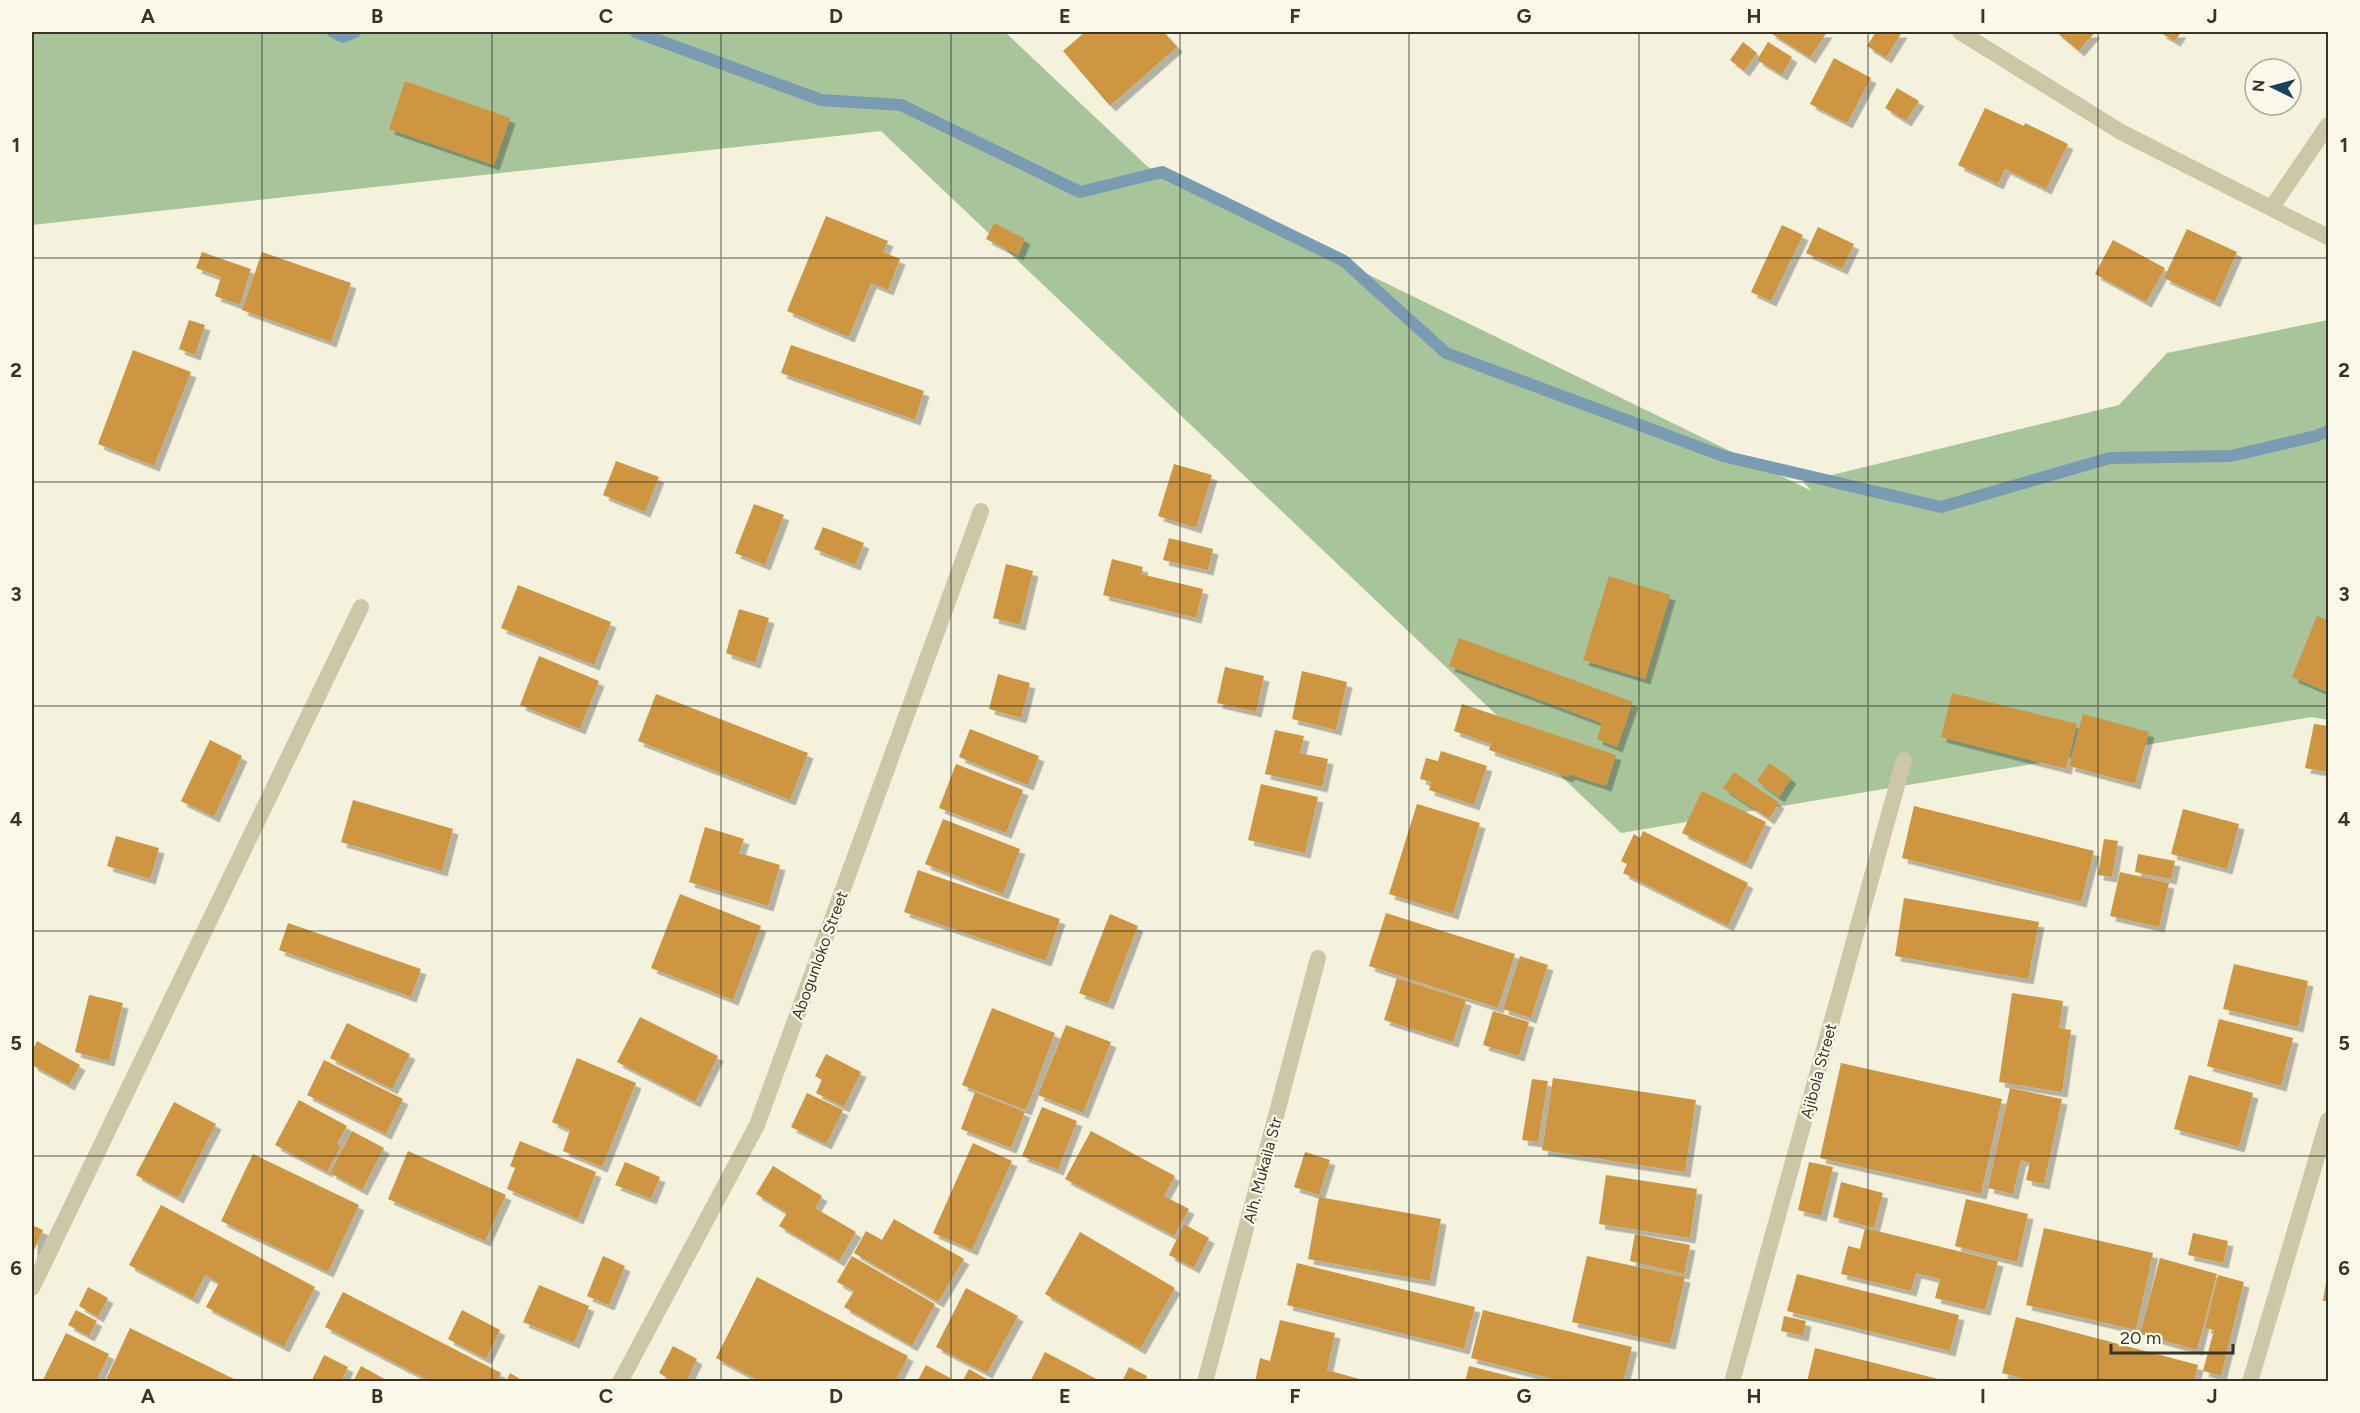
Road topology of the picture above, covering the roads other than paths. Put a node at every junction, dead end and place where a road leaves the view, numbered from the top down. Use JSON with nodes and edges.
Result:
{"nodes":[{"id":1,"x":1960,"y":32,"type":"edge"},
{"id":2,"x":2328,"y":125,"type":"edge"},
{"id":3,"x":2272,"y":207,"type":"junction"},
{"id":4,"x":2328,"y":237,"type":"edge"},
{"id":5,"x":981,"y":511,"type":"dead end"},
{"id":6,"x":360,"y":607,"type":"dead end"},
{"id":7,"x":1904,"y":760,"type":"dead end"},
{"id":8,"x":1318,"y":958,"type":"dead end"},
{"id":9,"x":2328,"y":1120,"type":"edge"},
{"id":10,"x":32,"y":1288,"type":"edge"},
{"id":11,"x":620,"y":1382,"type":"edge"},
{"id":12,"x":1205,"y":1382,"type":"edge"},
{"id":13,"x":1732,"y":1382,"type":"edge"},
{"id":14,"x":2250,"y":1382,"type":"edge"}],
"edges":[{"from":1,"to":3,"type":"street"},
{"from":2,"to":3,"type":"street"},
{"from":3,"to":4,"type":"street"},
{"from":5,"to":11,"type":"street","name":"Abogunloko Street"},
{"from":6,"to":10,"type":"street"},
{"from":7,"to":13,"type":"street","name":"Ajibola Street"},
{"from":8,"to":12,"type":"street","name":"Alh. Mukaila Str"},
{"from":9,"to":14,"type":"street"}]}
